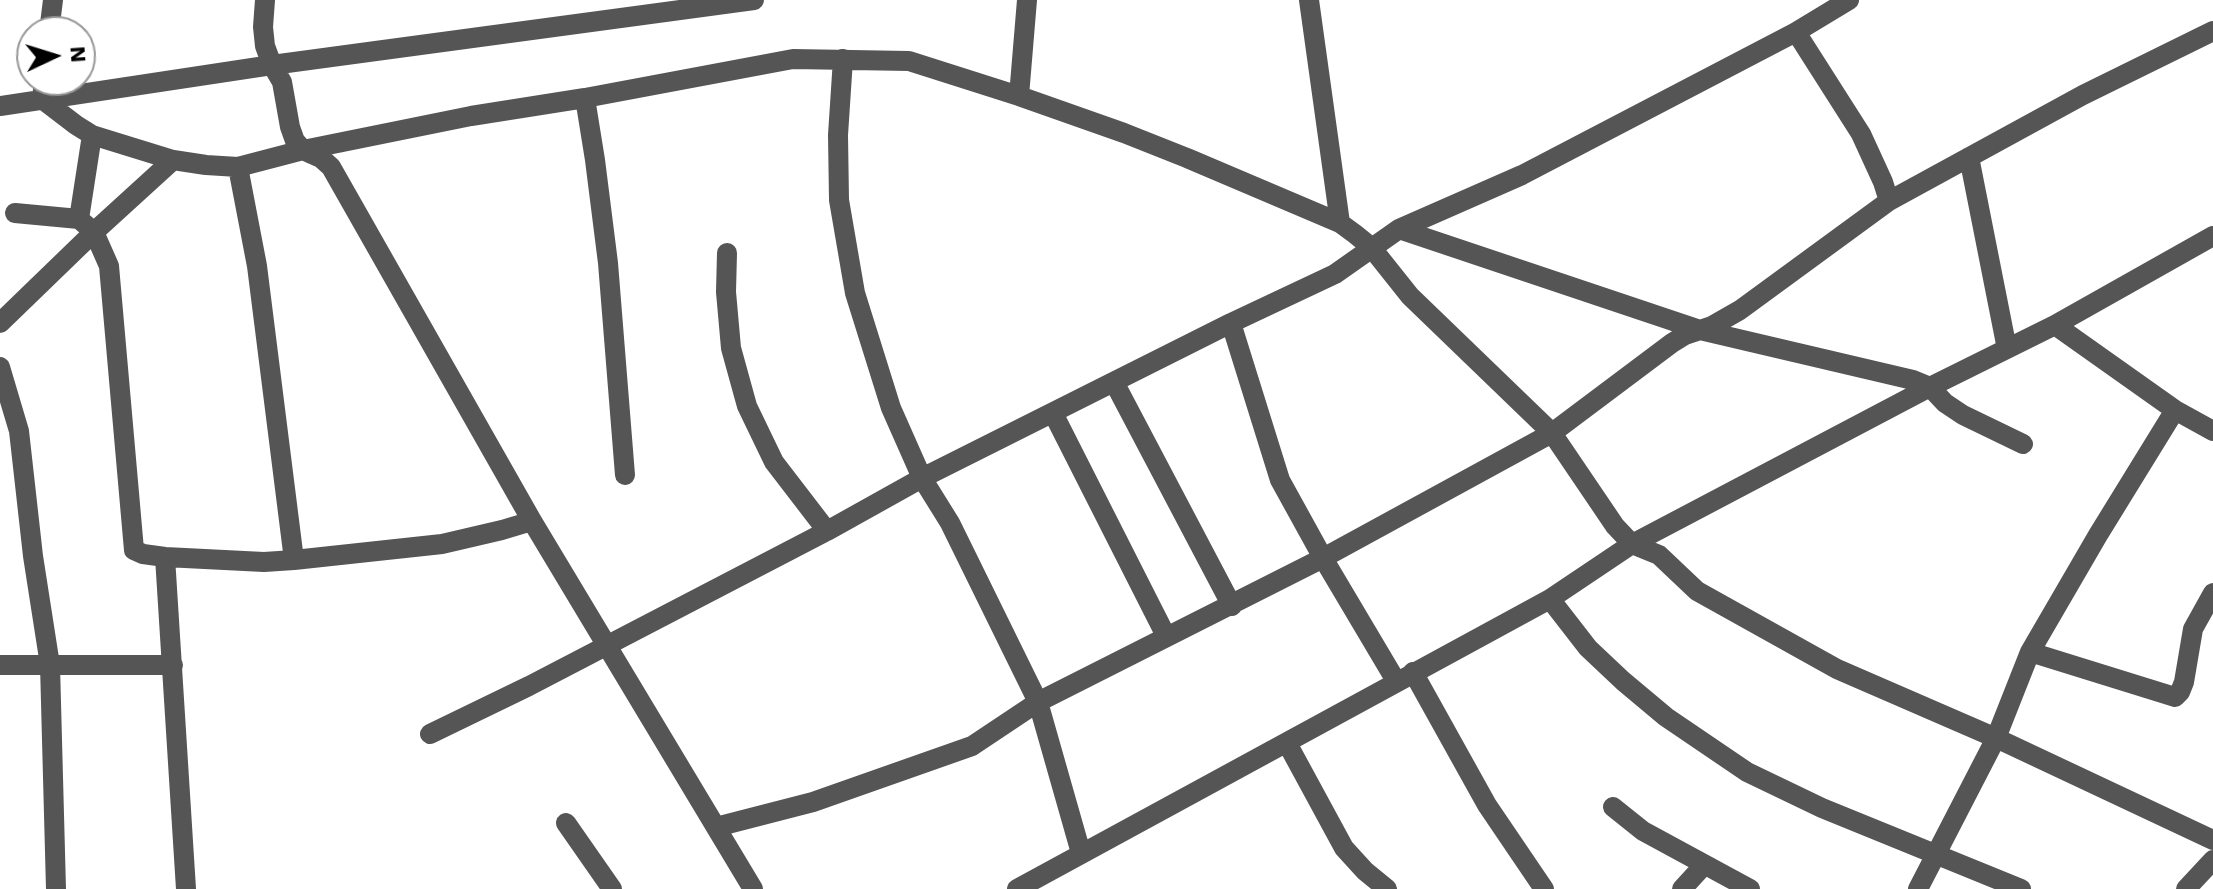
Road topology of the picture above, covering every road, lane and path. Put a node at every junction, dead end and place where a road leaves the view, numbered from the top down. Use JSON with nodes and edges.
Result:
{"nodes":[{"id":1,"x":265,"y":0,"type":"edge"},
{"id":2,"x":754,"y":0,"type":"edge"},
{"id":3,"x":1027,"y":0,"type":"edge"},
{"id":4,"x":1309,"y":0,"type":"edge"},
{"id":5,"x":1849,"y":0,"type":"edge"},
{"id":6,"x":2213,"y":31,"type":"edge"},
{"id":7,"x":1796,"y":32,"type":"junction"},
{"id":8,"x":843,"y":59,"type":"junction"},
{"id":9,"x":272,"y":65,"type":"junction"},
{"id":10,"x":96,"y":83,"type":"edge"},
{"id":11,"x":25,"y":96,"type":"edge"},
{"id":12,"x":49,"y":96,"type":"edge"},
{"id":13,"x":1019,"y":96,"type":"junction"},
{"id":14,"x":585,"y":98,"type":"junction"},
{"id":15,"x":0,"y":106,"type":"edge"},
{"id":16,"x":92,"y":135,"type":"junction"},
{"id":17,"x":303,"y":150,"type":"junction"},
{"id":18,"x":1969,"y":157,"type":"junction"},
{"id":19,"x":173,"y":160,"type":"junction"},
{"id":20,"x":238,"y":167,"type":"junction"},
{"id":21,"x":1889,"y":201,"type":"junction"},
{"id":22,"x":15,"y":213,"type":"dead end"},
{"id":23,"x":1340,"y":223,"type":"junction"},
{"id":24,"x":86,"y":225,"type":"junction"},
{"id":25,"x":1399,"y":229,"type":"junction"},
{"id":26,"x":2213,"y":236,"type":"edge"},
{"id":27,"x":1371,"y":247,"type":"junction"},
{"id":28,"x":727,"y":253,"type":"dead end"},
{"id":29,"x":0,"y":323,"type":"edge"},
{"id":30,"x":1231,"y":323,"type":"junction"},
{"id":31,"x":2055,"y":325,"type":"junction"},
{"id":32,"x":1700,"y":330,"type":"junction"},
{"id":33,"x":2007,"y":349,"type":"junction"},
{"id":34,"x":0,"y":367,"type":"edge"},
{"id":35,"x":1114,"y":382,"type":"junction"},
{"id":36,"x":1930,"y":387,"type":"junction"},
{"id":37,"x":2175,"y":410,"type":"junction"},
{"id":38,"x":1053,"y":413,"type":"junction"},
{"id":39,"x":2213,"y":431,"type":"edge"},
{"id":40,"x":1552,"y":433,"type":"junction"},
{"id":41,"x":2023,"y":444,"type":"dead end"},
{"id":42,"x":625,"y":475,"type":"dead end"},
{"id":43,"x":922,"y":478,"type":"junction"},
{"id":44,"x":532,"y":521,"type":"junction"},
{"id":45,"x":827,"y":531,"type":"junction"},
{"id":46,"x":1632,"y":544,"type":"junction"},
{"id":47,"x":165,"y":557,"type":"junction"},
{"id":48,"x":1323,"y":558,"type":"junction"},
{"id":49,"x":294,"y":560,"type":"junction"},
{"id":50,"x":2213,"y":593,"type":"edge"},
{"id":51,"x":1550,"y":599,"type":"junction"},
{"id":52,"x":1232,"y":606,"type":"junction"},
{"id":53,"x":1166,"y":636,"type":"junction"},
{"id":54,"x":606,"y":645,"type":"junction"},
{"id":55,"x":2030,"y":652,"type":"junction"},
{"id":56,"x":0,"y":665,"type":"edge"},
{"id":57,"x":50,"y":665,"type":"junction"},
{"id":58,"x":173,"y":665,"type":"junction"},
{"id":59,"x":1404,"y":677,"type":"junction"},
{"id":60,"x":1038,"y":702,"type":"junction"},
{"id":61,"x":430,"y":734,"type":"dead end"},
{"id":62,"x":1996,"y":738,"type":"junction"},
{"id":63,"x":1287,"y":743,"type":"junction"},
{"id":64,"x":1613,"y":807,"type":"dead end"},
{"id":65,"x":566,"y":823,"type":"dead end"},
{"id":66,"x":716,"y":827,"type":"junction"},
{"id":67,"x":2213,"y":840,"type":"edge"},
{"id":68,"x":1081,"y":853,"type":"junction"},
{"id":69,"x":1934,"y":854,"type":"junction"},
{"id":70,"x":2213,"y":860,"type":"edge"},
{"id":71,"x":1704,"y":865,"type":"junction"},
{"id":72,"x":56,"y":889,"type":"edge"},
{"id":73,"x":186,"y":889,"type":"edge"},
{"id":74,"x":612,"y":889,"type":"edge"},
{"id":75,"x":753,"y":889,"type":"edge"},
{"id":76,"x":1017,"y":889,"type":"edge"},
{"id":77,"x":1387,"y":889,"type":"edge"},
{"id":78,"x":1544,"y":889,"type":"edge"},
{"id":79,"x":1682,"y":889,"type":"edge"},
{"id":80,"x":1750,"y":889,"type":"edge"},
{"id":81,"x":1918,"y":889,"type":"edge"},
{"id":82,"x":2021,"y":889,"type":"edge"},
{"id":83,"x":2186,"y":889,"type":"edge"}],
"edges":[{"from":1,"to":9,"type":"street"},
{"from":2,"to":9,"type":"street"},
{"from":3,"to":13,"type":"street"},
{"from":4,"to":23,"type":"street"},
{"from":5,"to":7,"type":"street"},
{"from":6,"to":18,"type":"street"},
{"from":7,"to":21,"type":"street"},
{"from":7,"to":25,"type":"street"},
{"from":8,"to":13,"type":"street"},
{"from":8,"to":14,"type":"street"},
{"from":8,"to":43,"type":"street"},
{"from":9,"to":10,"type":"street"},
{"from":9,"to":17,"type":"street"},
{"from":11,"to":15,"type":"street"},
{"from":12,"to":16,"type":"street"},
{"from":13,"to":23,"type":"street"},
{"from":14,"to":17,"type":"street"},
{"from":14,"to":42,"type":"street"},
{"from":16,"to":19,"type":"street"},
{"from":16,"to":24,"type":"street"},
{"from":17,"to":20,"type":"street"},
{"from":17,"to":44,"type":"street"},
{"from":18,"to":21,"type":"street"},
{"from":18,"to":33,"type":"street"},
{"from":19,"to":20,"type":"street"},
{"from":19,"to":24,"type":"street"},
{"from":20,"to":49,"type":"street"},
{"from":21,"to":32,"type":"street"},
{"from":22,"to":24,"type":"street"},
{"from":23,"to":27,"type":"street"},
{"from":24,"to":29,"type":"street"},
{"from":24,"to":47,"type":"street"},
{"from":25,"to":27,"type":"street"},
{"from":25,"to":32,"type":"street"},
{"from":26,"to":31,"type":"street"},
{"from":27,"to":30,"type":"street"},
{"from":27,"to":40,"type":"street"},
{"from":28,"to":45,"type":"street"},
{"from":30,"to":35,"type":"street"},
{"from":30,"to":48,"type":"street"},
{"from":31,"to":33,"type":"street"},
{"from":31,"to":37,"type":"street"},
{"from":32,"to":36,"type":"street"},
{"from":32,"to":40,"type":"street"},
{"from":33,"to":36,"type":"street"},
{"from":34,"to":57,"type":"street"},
{"from":35,"to":38,"type":"street"},
{"from":35,"to":52,"type":"street"},
{"from":36,"to":41,"type":"street"},
{"from":36,"to":46,"type":"street"},
{"from":37,"to":39,"type":"street"},
{"from":37,"to":55,"type":"street"},
{"from":38,"to":43,"type":"street"},
{"from":38,"to":53,"type":"street"},
{"from":40,"to":46,"type":"street"},
{"from":40,"to":48,"type":"street"},
{"from":43,"to":45,"type":"street"},
{"from":43,"to":60,"type":"street"},
{"from":44,"to":49,"type":"street"},
{"from":44,"to":54,"type":"street"},
{"from":45,"to":54,"type":"street"},
{"from":46,"to":51,"type":"street"},
{"from":46,"to":62,"type":"street"},
{"from":47,"to":49,"type":"street"},
{"from":47,"to":58,"type":"street"},
{"from":48,"to":52,"type":"street"},
{"from":48,"to":59,"type":"street"},
{"from":50,"to":55,"type":"street"},
{"from":51,"to":59,"type":"street"},
{"from":51,"to":69,"type":"street"},
{"from":52,"to":53,"type":"street"},
{"from":53,"to":60,"type":"street"},
{"from":54,"to":61,"type":"street"},
{"from":54,"to":66,"type":"street"},
{"from":55,"to":62,"type":"street"},
{"from":56,"to":57,"type":"street"},
{"from":57,"to":58,"type":"street"},
{"from":57,"to":72,"type":"street"},
{"from":58,"to":73,"type":"street"},
{"from":59,"to":63,"type":"street"},
{"from":59,"to":78,"type":"street"},
{"from":60,"to":66,"type":"street"},
{"from":60,"to":68,"type":"street"},
{"from":62,"to":67,"type":"street"},
{"from":62,"to":69,"type":"street"},
{"from":63,"to":68,"type":"street"},
{"from":63,"to":77,"type":"street"},
{"from":64,"to":71,"type":"street"},
{"from":65,"to":74,"type":"street"},
{"from":66,"to":75,"type":"street"},
{"from":68,"to":76,"type":"street"},
{"from":69,"to":81,"type":"street"},
{"from":69,"to":82,"type":"street"},
{"from":70,"to":83,"type":"street"},
{"from":71,"to":79,"type":"street"},
{"from":71,"to":80,"type":"street"}]}
